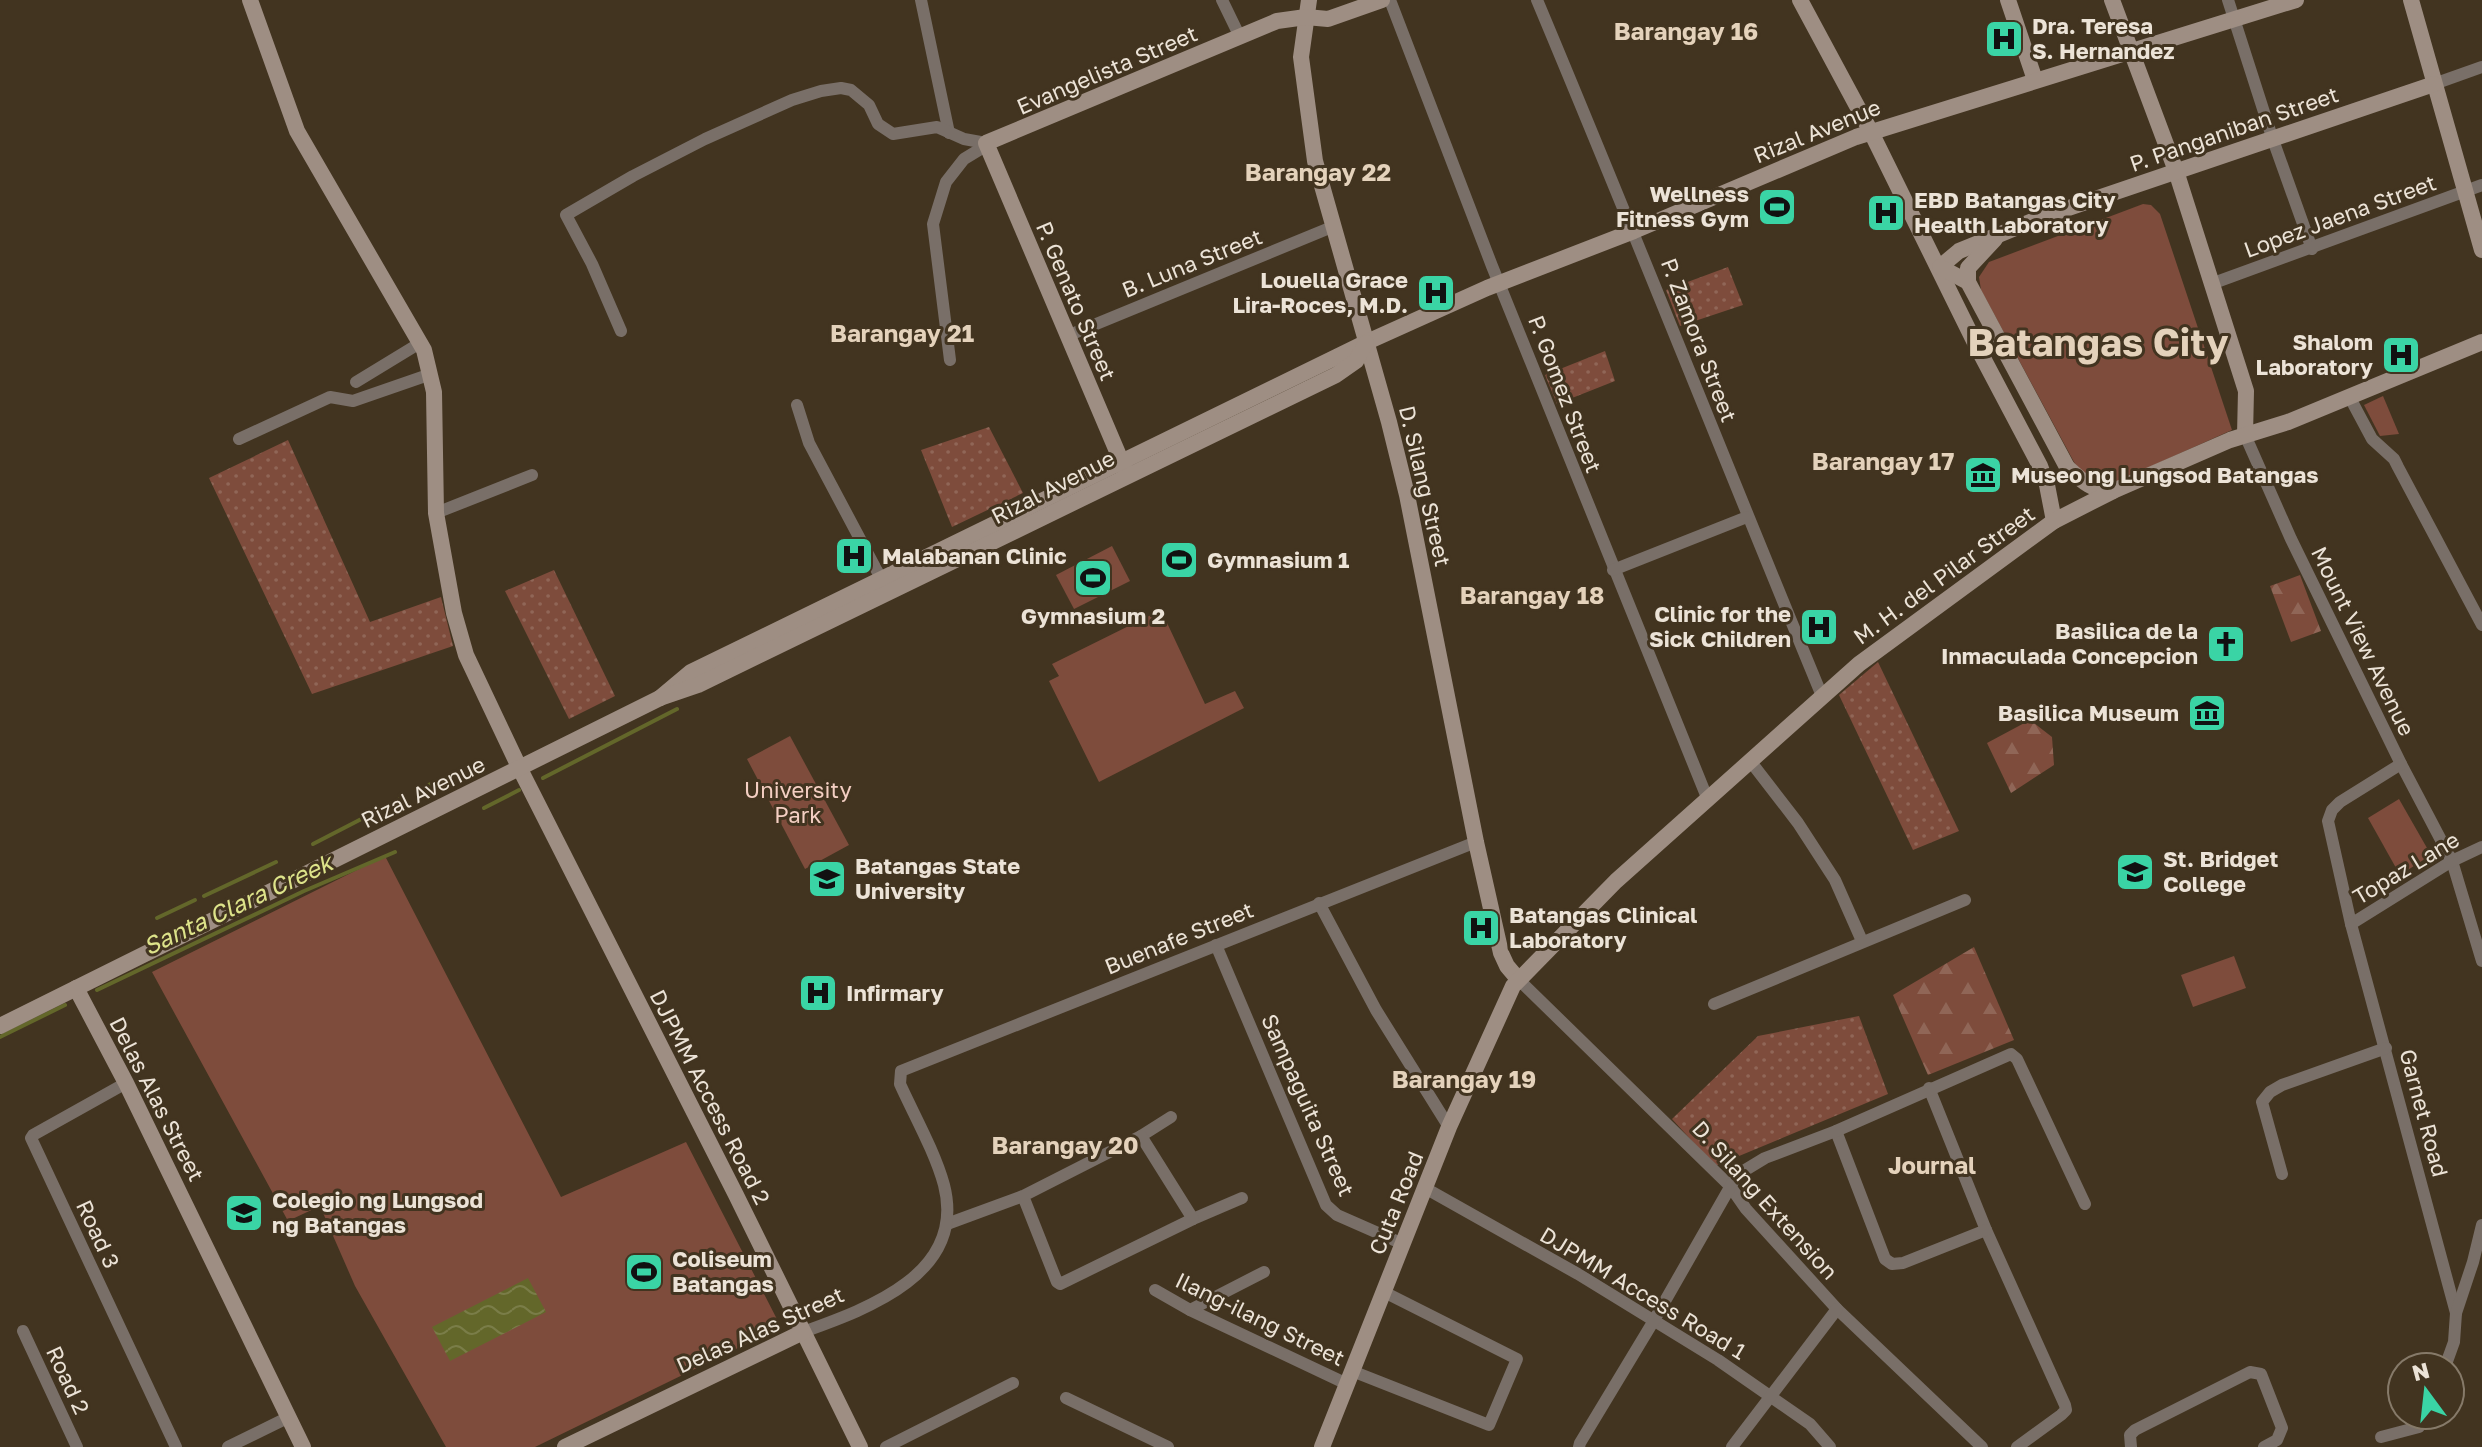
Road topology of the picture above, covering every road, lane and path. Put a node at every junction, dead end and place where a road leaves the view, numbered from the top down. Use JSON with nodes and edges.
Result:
{"nodes":[{"id":1,"x":250,"y":0,"type":"edge"},
{"id":2,"x":921,"y":0,"type":"edge"},
{"id":3,"x":1222,"y":0,"type":"edge"},
{"id":4,"x":1309,"y":0,"type":"edge"},
{"id":5,"x":1382,"y":0,"type":"edge"},
{"id":6,"x":1390,"y":0,"type":"edge"},
{"id":7,"x":1537,"y":0,"type":"edge"},
{"id":8,"x":1800,"y":0,"type":"edge"},
{"id":9,"x":2008,"y":0,"type":"edge"},
{"id":10,"x":2112,"y":0,"type":"edge"},
{"id":11,"x":2228,"y":0,"type":"edge"},
{"id":12,"x":2296,"y":0,"type":"edge"},
{"id":13,"x":2411,"y":0,"type":"edge"},
{"id":14,"x":1306,"y":17,"type":"junction"},
{"id":15,"x":2234,"y":20,"type":"junction"},
{"id":16,"x":1240,"y":37,"type":"junction"},
{"id":17,"x":2130,"y":50,"type":"junction"},
{"id":18,"x":2482,"y":67,"type":"edge"},
{"id":19,"x":2035,"y":80,"type":"junction"},
{"id":20,"x":2434,"y":84,"type":"junction"},
{"id":21,"x":1871,"y":132,"type":"junction"},
{"id":22,"x":949,"y":133,"type":"junction"},
{"id":23,"x":2272,"y":137,"type":"junction"},
{"id":24,"x":986,"y":144,"type":"junction"},
{"id":25,"x":2176,"y":171,"type":"junction"},
{"id":26,"x":2482,"y":185,"type":"edge"},
{"id":27,"x":2464,"y":192,"type":"junction"},
{"id":28,"x":1332,"y":227,"type":"junction"},
{"id":29,"x":1634,"y":231,"type":"junction"},
{"id":30,"x":2000,"y":233,"type":"junction"},
{"id":31,"x":2312,"y":249,"type":"junction"},
{"id":32,"x":2482,"y":250,"type":"edge"},
{"id":33,"x":1940,"y":267,"type":"junction"},
{"id":34,"x":1968,"y":282,"type":"junction"},
{"id":35,"x":1501,"y":283,"type":"junction"},
{"id":36,"x":2211,"y":284,"type":"junction"},
{"id":37,"x":621,"y":331,"type":"dead end"},
{"id":38,"x":1067,"y":336,"type":"junction"},
{"id":39,"x":1367,"y":342,"type":"junction"},
{"id":40,"x":2482,"y":342,"type":"edge"},
{"id":41,"x":420,"y":343,"type":"junction"},
{"id":42,"x":950,"y":360,"type":"dead end"},
{"id":43,"x":431,"y":374,"type":"junction"},
{"id":44,"x":356,"y":382,"type":"dead end"},
{"id":45,"x":2349,"y":396,"type":"junction"},
{"id":46,"x":797,"y":405,"type":"dead end"},
{"id":47,"x":2245,"y":435,"type":"junction"},
{"id":48,"x":239,"y":439,"type":"dead end"},
{"id":49,"x":1124,"y":468,"type":"junction"},
{"id":50,"x":2073,"y":473,"type":"junction"},
{"id":51,"x":532,"y":475,"type":"dead end"},
{"id":52,"x":2047,"y":485,"type":"junction"},
{"id":53,"x":2113,"y":491,"type":"junction"},
{"id":54,"x":436,"y":513,"type":"junction"},
{"id":55,"x":1747,"y":517,"type":"junction"},
{"id":56,"x":2054,"y":521,"type":"junction"},
{"id":57,"x":1613,"y":570,"type":"junction"},
{"id":58,"x":885,"y":586,"type":"junction"},
{"id":59,"x":2480,"y":617,"type":"edge"},
{"id":60,"x":1822,"y":696,"type":"junction"},
{"id":61,"x":1751,"y":762,"type":"junction"},
{"id":62,"x":2401,"y":764,"type":"junction"},
{"id":63,"x":520,"y":769,"type":"junction"},
{"id":64,"x":1708,"y":800,"type":"junction"},
{"id":65,"x":1476,"y":842,"type":"junction"},
{"id":66,"x":2482,"y":847,"type":"edge"},
{"id":67,"x":2452,"y":861,"type":"junction"},
{"id":68,"x":1965,"y":900,"type":"dead end"},
{"id":69,"x":1319,"y":903,"type":"junction"},
{"id":70,"x":2351,"y":924,"type":"junction"},
{"id":71,"x":1862,"y":941,"type":"junction"},
{"id":72,"x":1216,"y":945,"type":"junction"},
{"id":73,"x":2482,"y":961,"type":"edge"},
{"id":74,"x":1518,"y":979,"type":"junction"},
{"id":75,"x":76,"y":988,"type":"junction"},
{"id":76,"x":1714,"y":1004,"type":"dead end"},
{"id":77,"x":0,"y":1026,"type":"edge"},
{"id":78,"x":2386,"y":1048,"type":"junction"},
{"id":79,"x":126,"y":1083,"type":"junction"},
{"id":80,"x":1929,"y":1088,"type":"junction"},
{"id":81,"x":1171,"y":1117,"type":"dead end"},
{"id":82,"x":1449,"y":1127,"type":"junction"},
{"id":83,"x":1836,"y":1131,"type":"junction"},
{"id":84,"x":1141,"y":1136,"type":"junction"},
{"id":85,"x":2282,"y":1174,"type":"dead end"},
{"id":86,"x":1730,"y":1186,"type":"junction"},
{"id":87,"x":1425,"y":1188,"type":"junction"},
{"id":88,"x":1023,"y":1196,"type":"junction"},
{"id":89,"x":1242,"y":1198,"type":"dead end"},
{"id":90,"x":2085,"y":1204,"type":"dead end"},
{"id":91,"x":1193,"y":1219,"type":"junction"},
{"id":92,"x":947,"y":1224,"type":"junction"},
{"id":93,"x":2482,"y":1225,"type":"edge"},
{"id":94,"x":1986,"y":1230,"type":"junction"},
{"id":95,"x":1403,"y":1244,"type":"junction"},
{"id":96,"x":1264,"y":1272,"type":"dead end"},
{"id":97,"x":1155,"y":1290,"type":"dead end"},
{"id":98,"x":1384,"y":1292,"type":"junction"},
{"id":99,"x":1837,"y":1309,"type":"junction"},
{"id":100,"x":1190,"y":1310,"type":"junction"},
{"id":101,"x":2456,"y":1313,"type":"junction"},
{"id":102,"x":1653,"y":1322,"type":"junction"},
{"id":103,"x":23,"y":1331,"type":"dead end"},
{"id":104,"x":803,"y":1332,"type":"junction"},
{"id":105,"x":2451,"y":1351,"type":"edge"},
{"id":106,"x":1350,"y":1377,"type":"junction"},
{"id":107,"x":1013,"y":1383,"type":"dead end"},
{"id":108,"x":1772,"y":1397,"type":"junction"},
{"id":109,"x":1066,"y":1398,"type":"dead end"},
{"id":110,"x":287,"y":1418,"type":"junction"},
{"id":111,"x":2404,"y":1431,"type":"edge"},
{"id":112,"x":2381,"y":1437,"type":"dead end"},
{"id":113,"x":77,"y":1447,"type":"edge"},
{"id":114,"x":176,"y":1447,"type":"edge"},
{"id":115,"x":228,"y":1447,"type":"edge"},
{"id":116,"x":303,"y":1447,"type":"edge"},
{"id":117,"x":565,"y":1447,"type":"edge"},
{"id":118,"x":860,"y":1447,"type":"edge"},
{"id":119,"x":886,"y":1447,"type":"edge"},
{"id":120,"x":1168,"y":1447,"type":"edge"},
{"id":121,"x":1322,"y":1447,"type":"edge"},
{"id":122,"x":1579,"y":1447,"type":"edge"},
{"id":123,"x":1732,"y":1447,"type":"edge"},
{"id":124,"x":1830,"y":1447,"type":"edge"},
{"id":125,"x":1982,"y":1447,"type":"edge"},
{"id":126,"x":2017,"y":1447,"type":"edge"},
{"id":127,"x":2131,"y":1447,"type":"edge"},
{"id":128,"x":2264,"y":1447,"type":"edge"}],
"edges":[{"from":1,"to":41,"type":"main road","name":"DJPMM Access Road 2"},
{"from":2,"to":22,"type":"street"},
{"from":3,"to":16,"type":"street"},
{"from":4,"to":14,"type":"main road","name":"D. Silang Street"},
{"from":5,"to":14,"type":"main road","name":"Evangelista Street"},
{"from":6,"to":35,"type":"street","name":"P. Gomez Street"},
{"from":7,"to":29,"type":"street","name":"P. Zamora Street"},
{"from":8,"to":21,"type":"main road"},
{"from":9,"to":19,"type":"main road"},
{"from":10,"to":17,"type":"main road"},
{"from":11,"to":15,"type":"street"},
{"from":12,"to":15,"type":"main road","name":"Rizal Avenue"},
{"from":13,"to":20,"type":"main road"},
{"from":14,"to":16,"type":"main road","name":"Evangelista Street"},
{"from":14,"to":28,"type":"main road","name":"D. Silang Street"},
{"from":15,"to":17,"type":"main road","name":"Rizal Avenue"},
{"from":15,"to":23,"type":"street"},
{"from":16,"to":24,"type":"main road","name":"Evangelista Street"},
{"from":17,"to":19,"type":"main road","name":"Rizal Avenue"},
{"from":17,"to":25,"type":"main road"},
{"from":18,"to":20,"type":"street","name":"P. Panganiban Street"},
{"from":19,"to":21,"type":"main road","name":"Rizal Avenue"},
{"from":20,"to":23,"type":"main road","name":"P. Panganiban Street"},
{"from":20,"to":27,"type":"main road"},
{"from":21,"to":29,"type":"main road","name":"Rizal Avenue"},
{"from":21,"to":33,"type":"main road"},
{"from":22,"to":24,"type":"street"},
{"from":22,"to":37,"type":"street"},
{"from":23,"to":25,"type":"main road","name":"P. Panganiban Street"},
{"from":23,"to":31,"type":"street"},
{"from":24,"to":38,"type":"main road","name":"P. Genato Street"},
{"from":24,"to":42,"type":"street"},
{"from":25,"to":30,"type":"main road","name":"P. Panganiban Street"},
{"from":25,"to":36,"type":"main road"},
{"from":26,"to":27,"type":"street","name":"Lopez Jaena Street"},
{"from":27,"to":31,"type":"street","name":"Lopez Jaena Street"},
{"from":27,"to":32,"type":"main road"},
{"from":28,"to":38,"type":"street","name":"B. Luna Street"},
{"from":28,"to":39,"type":"main road","name":"D. Silang Street"},
{"from":29,"to":35,"type":"main road","name":"Rizal Avenue"},
{"from":29,"to":55,"type":"street","name":"P. Zamora Street"},
{"from":30,"to":33,"type":"main road","name":"P. Panganiban Street"},
{"from":30,"to":34,"type":"main road","name":"P. Panganiban Street"},
{"from":31,"to":36,"type":"street","name":"Lopez Jaena Street"},
{"from":33,"to":34,"type":"main road"},
{"from":33,"to":52,"type":"main road"},
{"from":34,"to":50,"type":"main road"},
{"from":35,"to":39,"type":"main road","name":"Rizal Avenue"},
{"from":35,"to":57,"type":"street","name":"P. Gomez Street"},
{"from":36,"to":47,"type":"main road"},
{"from":38,"to":49,"type":"main road","name":"P. Genato Street"},
{"from":39,"to":49,"type":"main road","name":"Rizal Avenue"},
{"from":39,"to":65,"type":"main road","name":"D. Silang Street"},
{"from":40,"to":45,"type":"main road","name":"M. H. del Pilar Street"},
{"from":41,"to":43,"type":"main road","name":"DJPMM Access Road 2"},
{"from":41,"to":44,"type":"street"},
{"from":43,"to":48,"type":"street"},
{"from":43,"to":54,"type":"main road","name":"DJPMM Access Road 2"},
{"from":45,"to":47,"type":"main road","name":"M. H. del Pilar Street"},
{"from":45,"to":59,"type":"street"},
{"from":46,"to":58,"type":"street"},
{"from":47,"to":53,"type":"main road","name":"M. H. del Pilar Street"},
{"from":47,"to":62,"type":"street","name":"Mount View Avenue"},
{"from":49,"to":58,"type":"main road","name":"Rizal Avenue"},
{"from":50,"to":52,"type":"main road"},
{"from":50,"to":53,"type":"main road"},
{"from":51,"to":54,"type":"street"},
{"from":52,"to":56,"type":"main road"},
{"from":53,"to":56,"type":"main road","name":"M. H. del Pilar Street"},
{"from":54,"to":63,"type":"main road","name":"DJPMM Access Road 2"},
{"from":55,"to":57,"type":"street"},
{"from":55,"to":60,"type":"street","name":"P. Zamora Street"},
{"from":56,"to":60,"type":"main road","name":"M. H. del Pilar Street"},
{"from":57,"to":64,"type":"street","name":"P. Gomez Street"},
{"from":58,"to":63,"type":"main road","name":"Rizal Avenue"},
{"from":60,"to":61,"type":"main road","name":"M. H. del Pilar Street"},
{"from":61,"to":64,"type":"main road","name":"M. H. del Pilar Street"},
{"from":61,"to":71,"type":"street"},
{"from":62,"to":67,"type":"street","name":"Mount View Avenue"},
{"from":62,"to":70,"type":"street","name":"Garnet Road"},
{"from":63,"to":75,"type":"main road","name":"Rizal Avenue"},
{"from":63,"to":104,"type":"main road","name":"DJPMM Access Road 2"},
{"from":64,"to":74,"type":"main road","name":"M. H. del Pilar Street"},
{"from":65,"to":69,"type":"street","name":"Buenafe Street"},
{"from":65,"to":74,"type":"main road","name":"D. Silang Street"},
{"from":66,"to":67,"type":"street","name":"Topaz Lane"},
{"from":67,"to":70,"type":"street","name":"Topaz Lane"},
{"from":67,"to":73,"type":"street","name":"Mount View Avenue"},
{"from":68,"to":71,"type":"street"},
{"from":69,"to":72,"type":"street","name":"Buenafe Street"},
{"from":69,"to":82,"type":"street"},
{"from":70,"to":78,"type":"street","name":"Garnet Road"},
{"from":71,"to":76,"type":"street"},
{"from":72,"to":92,"type":"street","name":"Buenafe Street"},
{"from":72,"to":95,"type":"street","name":"Sampaguita Street"},
{"from":74,"to":82,"type":"main road","name":"Cuta Road"},
{"from":74,"to":86,"type":"street","name":"D. Silang Extension"},
{"from":75,"to":77,"type":"main road","name":"Rizal Avenue"},
{"from":75,"to":79,"type":"main road","name":"Delas Alas Street"},
{"from":78,"to":85,"type":"street"},
{"from":78,"to":101,"type":"street","name":"Garnet Road"},
{"from":79,"to":110,"type":"main road","name":"Delas Alas Street"},
{"from":79,"to":114,"type":"street","name":"Road 3"},
{"from":80,"to":83,"type":"street"},
{"from":80,"to":90,"type":"street"},
{"from":80,"to":94,"type":"street"},
{"from":81,"to":84,"type":"street"},
{"from":82,"to":87,"type":"main road","name":"Cuta Road"},
{"from":83,"to":86,"type":"street"},
{"from":83,"to":94,"type":"street"},
{"from":84,"to":88,"type":"street"},
{"from":84,"to":91,"type":"street"},
{"from":86,"to":99,"type":"street","name":"D. Silang Extension"},
{"from":86,"to":102,"type":"street"},
{"from":87,"to":95,"type":"main road","name":"Cuta Road"},
{"from":87,"to":102,"type":"street","name":"DJPMM Access Road 1"},
{"from":88,"to":91,"type":"street"},
{"from":88,"to":92,"type":"street"},
{"from":89,"to":91,"type":"street"},
{"from":92,"to":104,"type":"street","name":"Delas Alas Street"},
{"from":93,"to":101,"type":"street"},
{"from":94,"to":126,"type":"street"},
{"from":95,"to":98,"type":"main road","name":"Cuta Road"},
{"from":96,"to":100,"type":"street"},
{"from":97,"to":100,"type":"street","name":"Ilang-ilang Street"},
{"from":98,"to":106,"type":"main road","name":"Cuta Road"},
{"from":98,"to":106,"type":"street","name":"Ilang-ilang Street"},
{"from":99,"to":108,"type":"street"},
{"from":99,"to":125,"type":"street","name":"D. Silang Extension"},
{"from":100,"to":106,"type":"street","name":"Ilang-ilang Street"},
{"from":101,"to":105,"type":"street"},
{"from":102,"to":108,"type":"street","name":"DJPMM Access Road 1"},
{"from":102,"to":122,"type":"street"},
{"from":103,"to":113,"type":"street","name":"Road 2"},
{"from":104,"to":117,"type":"main road","name":"Delas Alas Street"},
{"from":104,"to":118,"type":"main road","name":"DJPMM Access Road 2"},
{"from":106,"to":121,"type":"main road","name":"Cuta Road"},
{"from":107,"to":119,"type":"street"},
{"from":108,"to":123,"type":"street"},
{"from":108,"to":124,"type":"street","name":"DJPMM Access Road 1"},
{"from":109,"to":120,"type":"street"},
{"from":110,"to":115,"type":"street"},
{"from":110,"to":116,"type":"main road","name":"Delas Alas Street"},
{"from":111,"to":112,"type":"street"},
{"from":127,"to":128,"type":"street"}]}
